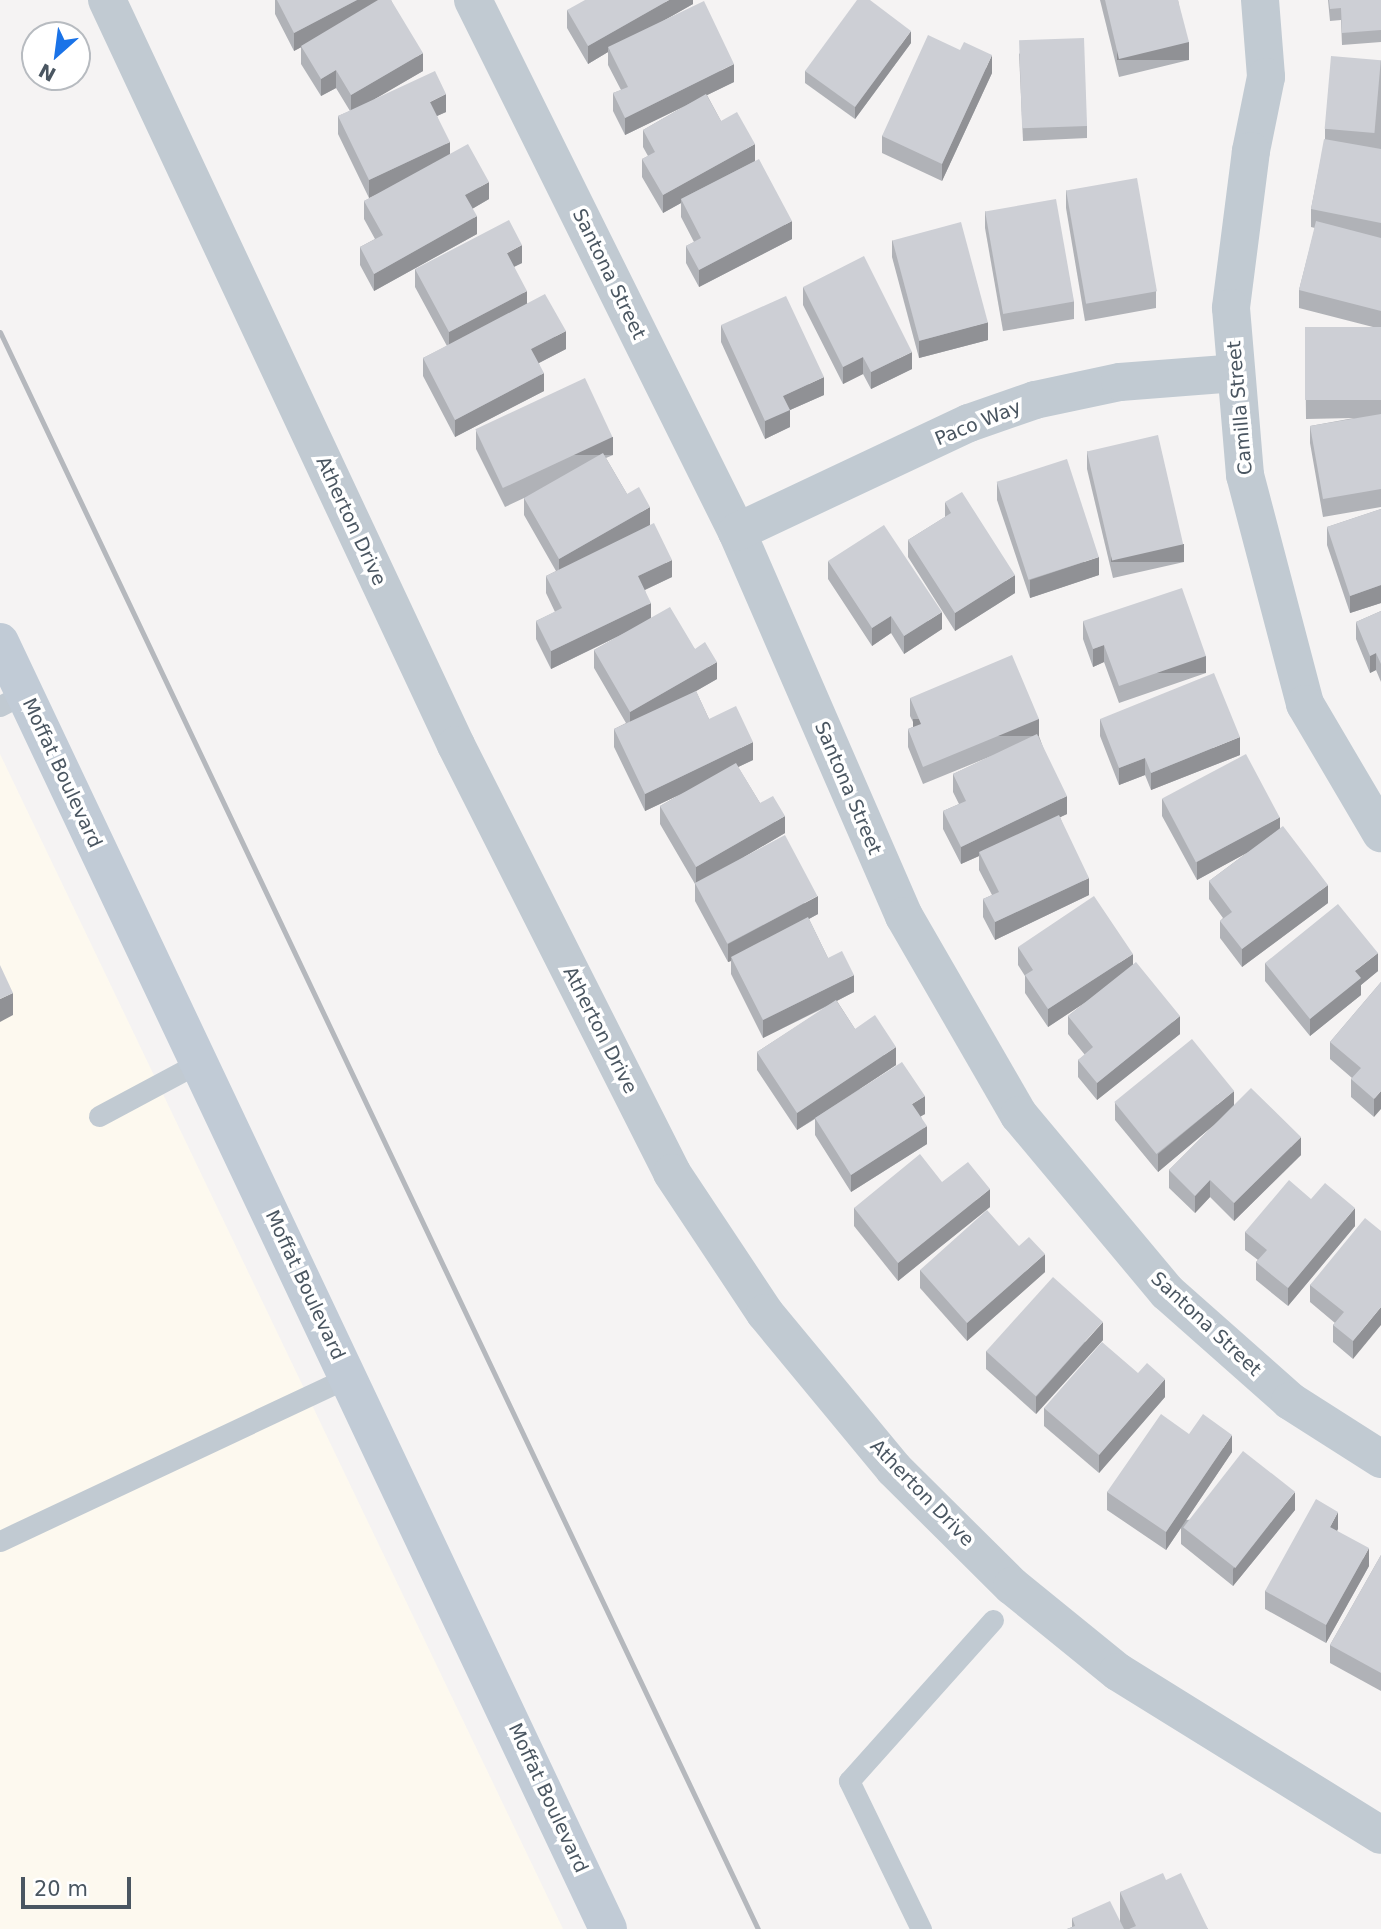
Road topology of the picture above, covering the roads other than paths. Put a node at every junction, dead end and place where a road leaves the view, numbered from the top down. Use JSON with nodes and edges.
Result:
{"nodes":[{"id":1,"x":107,"y":0,"type":"edge"},
{"id":2,"x":473,"y":0,"type":"edge"},
{"id":3,"x":1260,"y":0,"type":"edge"},
{"id":4,"x":1236,"y":373,"type":"junction"},
{"id":5,"x":737,"y":532,"type":"junction"},
{"id":6,"x":0,"y":642,"type":"edge"},
{"id":7,"x":12,"y":700,"type":"edge"},
{"id":8,"x":1381,"y":833,"type":"edge"},
{"id":9,"x":200,"y":1062,"type":"junction"},
{"id":10,"x":99,"y":1116,"type":"dead end"},
{"id":11,"x":349,"y":1377,"type":"junction"},
{"id":12,"x":1381,"y":1459,"type":"edge"},
{"id":13,"x":0,"y":1541,"type":"edge"},
{"id":14,"x":993,"y":1620,"type":"dead end"},
{"id":15,"x":1381,"y":1835,"type":"edge"},
{"id":16,"x":608,"y":1929,"type":"edge"},
{"id":17,"x":922,"y":1929,"type":"edge"}],
"edges":[{"from":1,"to":15,"type":"street","name":"Atherton Drive"},
{"from":2,"to":5,"type":"street","name":"Santona Street"},
{"from":3,"to":4,"type":"street","name":"Camilla Street"},
{"from":4,"to":5,"type":"street","name":"Paco Way"},
{"from":4,"to":8,"type":"street","name":"Camilla Street"},
{"from":5,"to":12,"type":"street","name":"Santona Street"},
{"from":6,"to":7,"type":"main road","name":"Moffat Boulevard"},
{"from":7,"to":9,"type":"main road","name":"Moffat Boulevard"},
{"from":9,"to":10,"type":"lane"},
{"from":9,"to":11,"type":"main road","name":"Moffat Boulevard"},
{"from":11,"to":13,"type":"lane"},
{"from":11,"to":16,"type":"main road","name":"Moffat Boulevard"},
{"from":14,"to":17,"type":"lane"}]}
